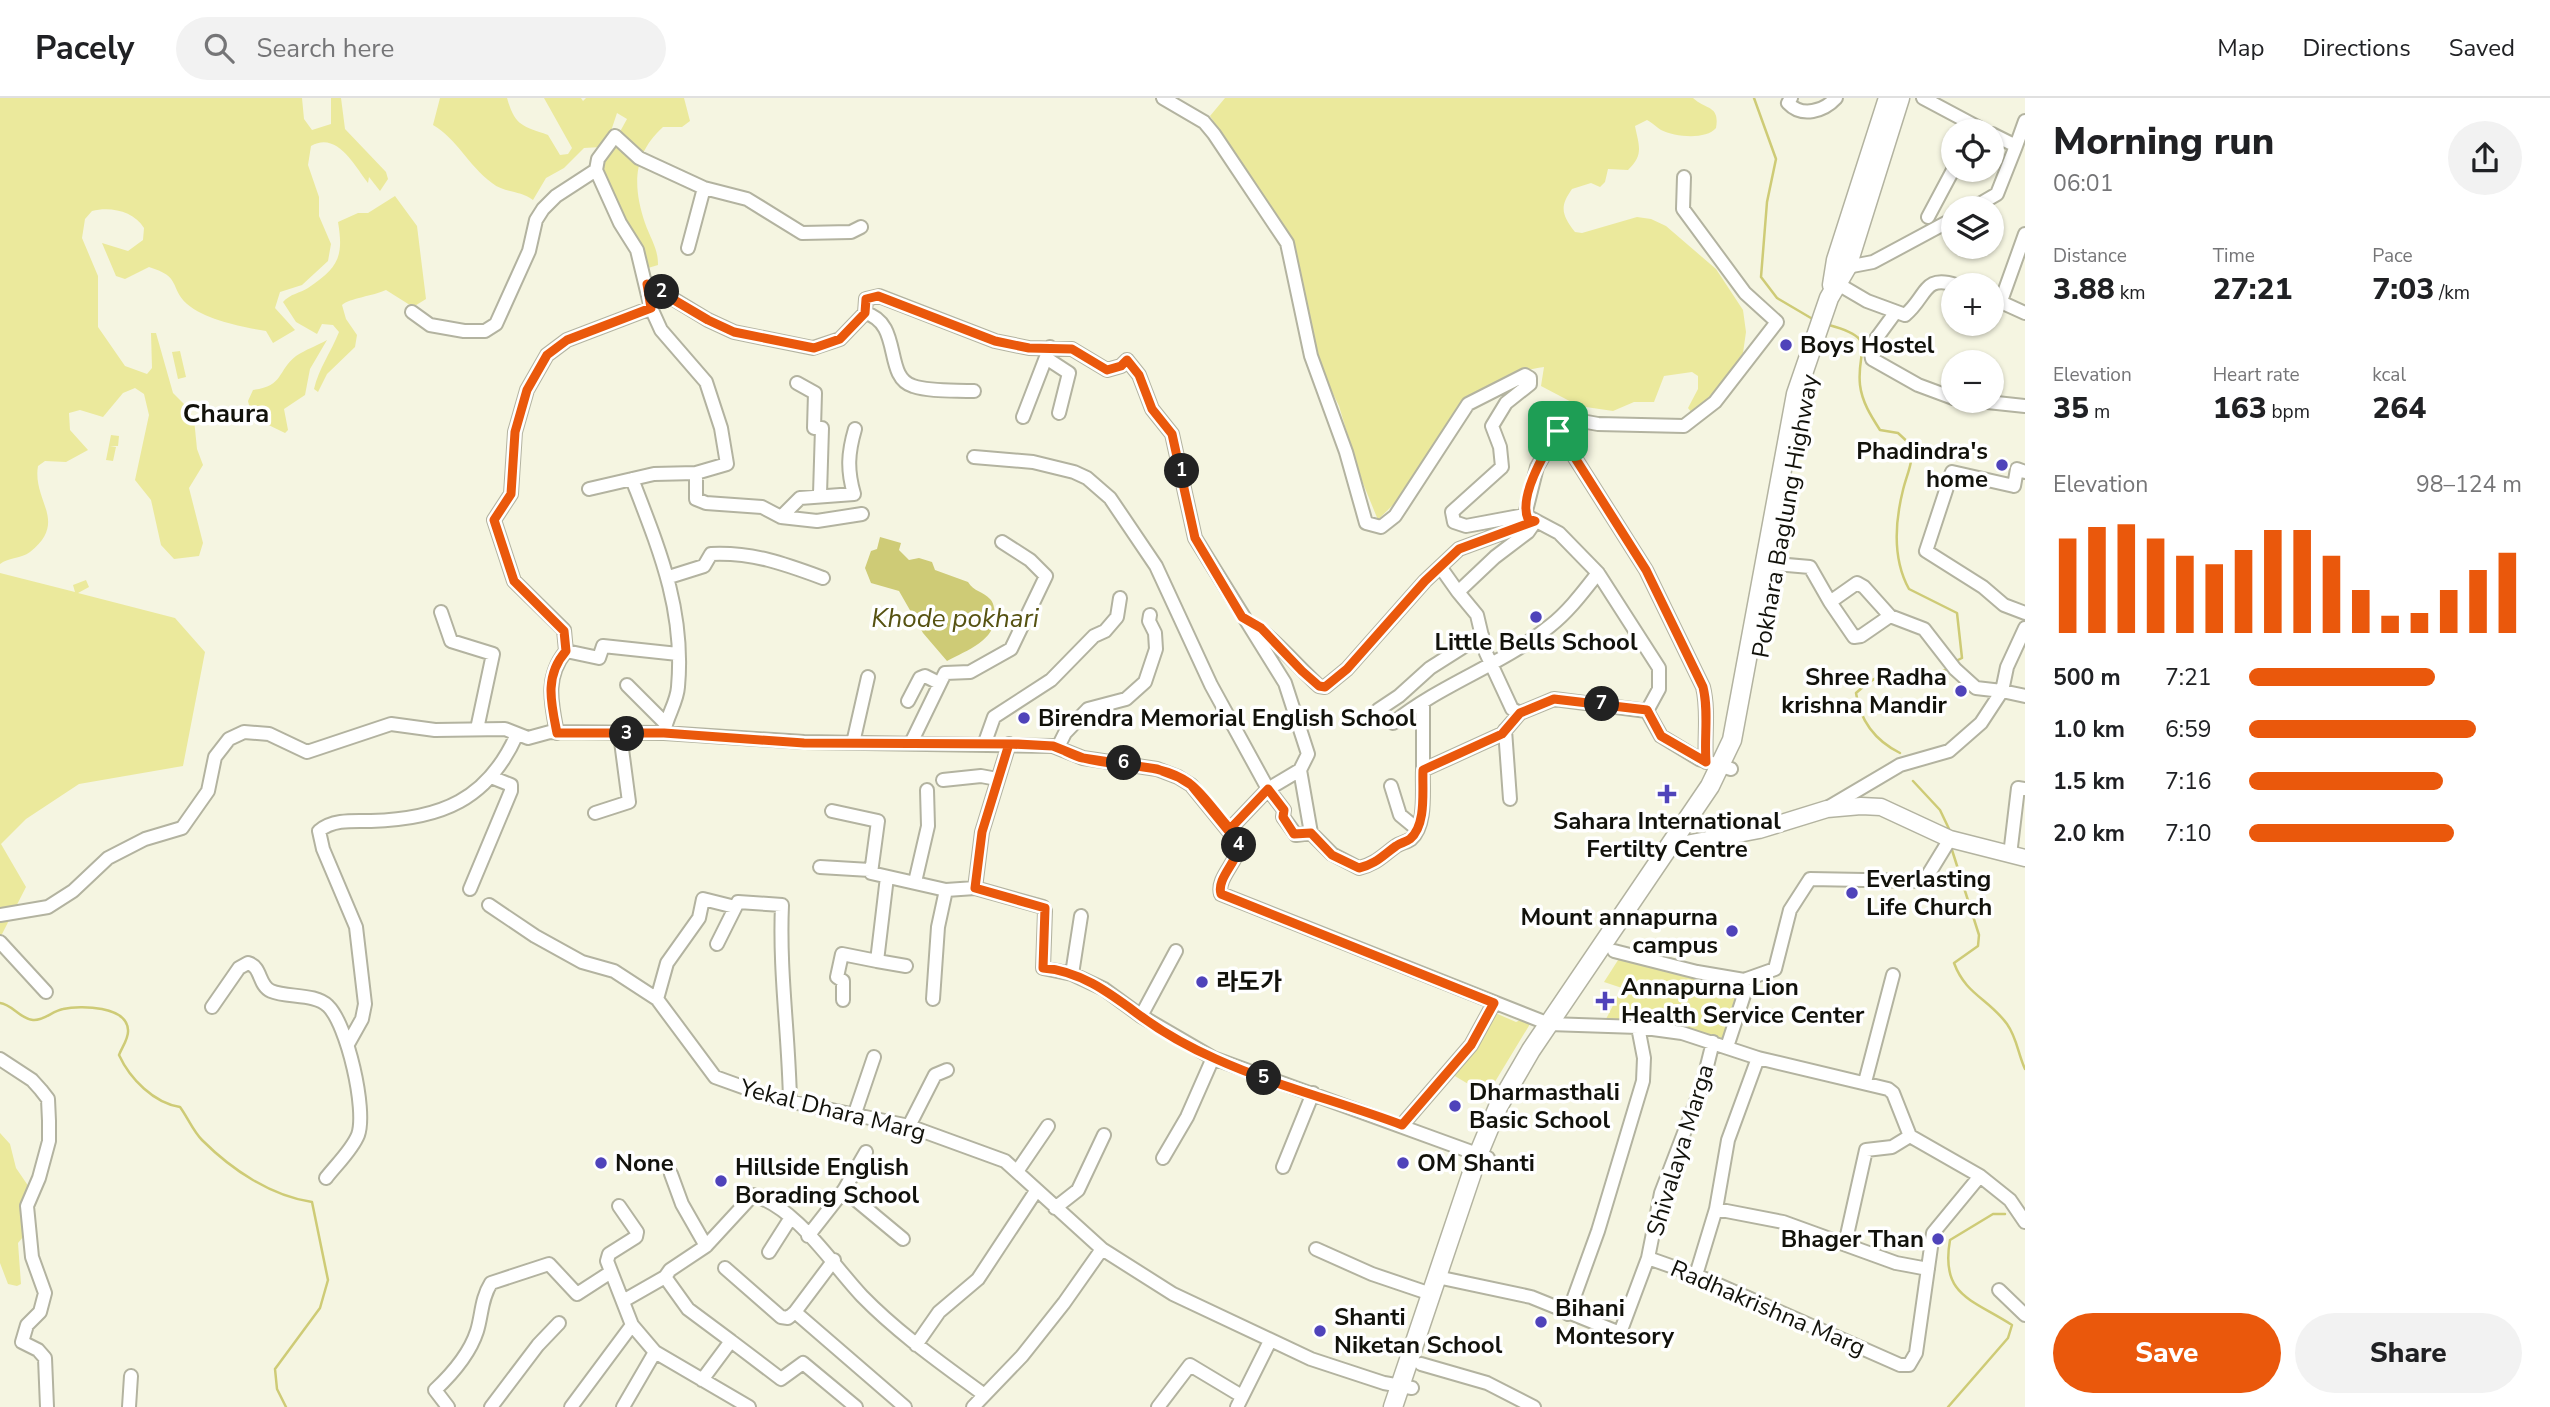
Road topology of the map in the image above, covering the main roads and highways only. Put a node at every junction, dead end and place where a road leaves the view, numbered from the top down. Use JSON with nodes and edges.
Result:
{"nodes":[{"id":1,"x":1888,"y":98,"type":"edge"},
{"id":2,"x":1900,"y":98,"type":"edge"},
{"id":3,"x":1833,"y":291,"type":"junction"},
{"id":4,"x":1680,"y":842,"type":"junction"},
{"id":5,"x":2017,"y":856,"type":"edge"},
{"id":6,"x":1555,"y":1025,"type":"junction"},
{"id":7,"x":1438,"y":1284,"type":"junction"},
{"id":8,"x":1406,"y":1386,"type":"junction"},
{"id":9,"x":1394,"y":1407,"type":"edge"},
{"id":10,"x":1406,"y":1407,"type":"edge"}],
"edges":[{"from":1,"to":3,"type":"highway"},
{"from":2,"to":3,"type":"highway"},
{"from":3,"to":4,"type":"highway","name":"Pokhara Baglung Highway"},
{"from":4,"to":5,"type":"main road"},
{"from":4,"to":6,"type":"highway","name":"Pokhara Baglung Highway"},
{"from":4,"to":6,"type":"highway","name":"Pokhara Baglung Highway"},
{"from":6,"to":7,"type":"highway","name":"Pokhara Baglung Highway"},
{"from":7,"to":8,"type":"highway","name":"Pokhara Baglung Highway"},
{"from":7,"to":8,"type":"highway","name":"Pokhara Baglung Highway"},
{"from":8,"to":9,"type":"highway","name":"Pokhara Baglung Highway"},
{"from":8,"to":10,"type":"highway","name":"Pokhara Baglung Highway"}]}
